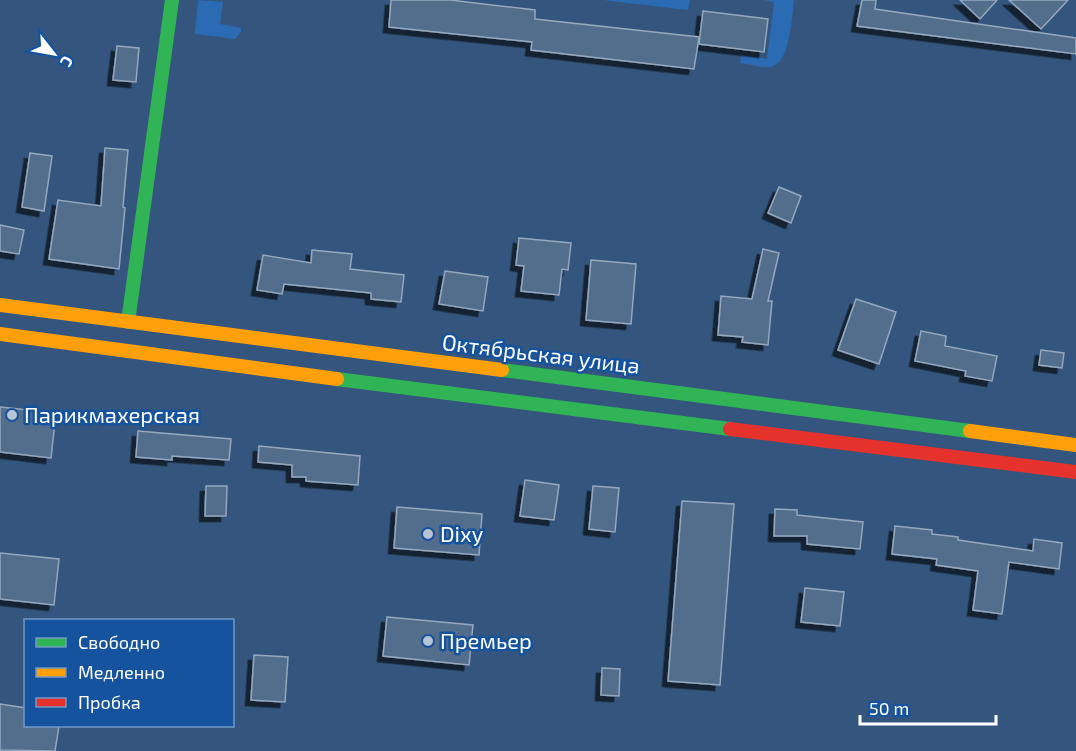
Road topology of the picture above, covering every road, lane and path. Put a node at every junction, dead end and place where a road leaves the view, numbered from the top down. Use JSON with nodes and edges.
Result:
{"nodes":[{"id":1,"x":172,"y":0,"type":"edge"},
{"id":2,"x":0,"y":305,"type":"edge"},
{"id":3,"x":0,"y":334,"type":"edge"},
{"id":4,"x":126,"y":336,"type":"junction"},
{"id":5,"x":1076,"y":445,"type":"edge"},
{"id":6,"x":1076,"y":472,"type":"edge"}],
"edges":[{"from":1,"to":4,"type":"main road"},
{"from":2,"to":4,"type":"main road","name":"Октябрьская улица"},
{"from":3,"to":4,"type":"main road","name":"Октябрьская улица"},
{"from":4,"to":5,"type":"main road","name":"Октябрьская улица"},
{"from":4,"to":6,"type":"main road","name":"Октябрьская улица"}]}
